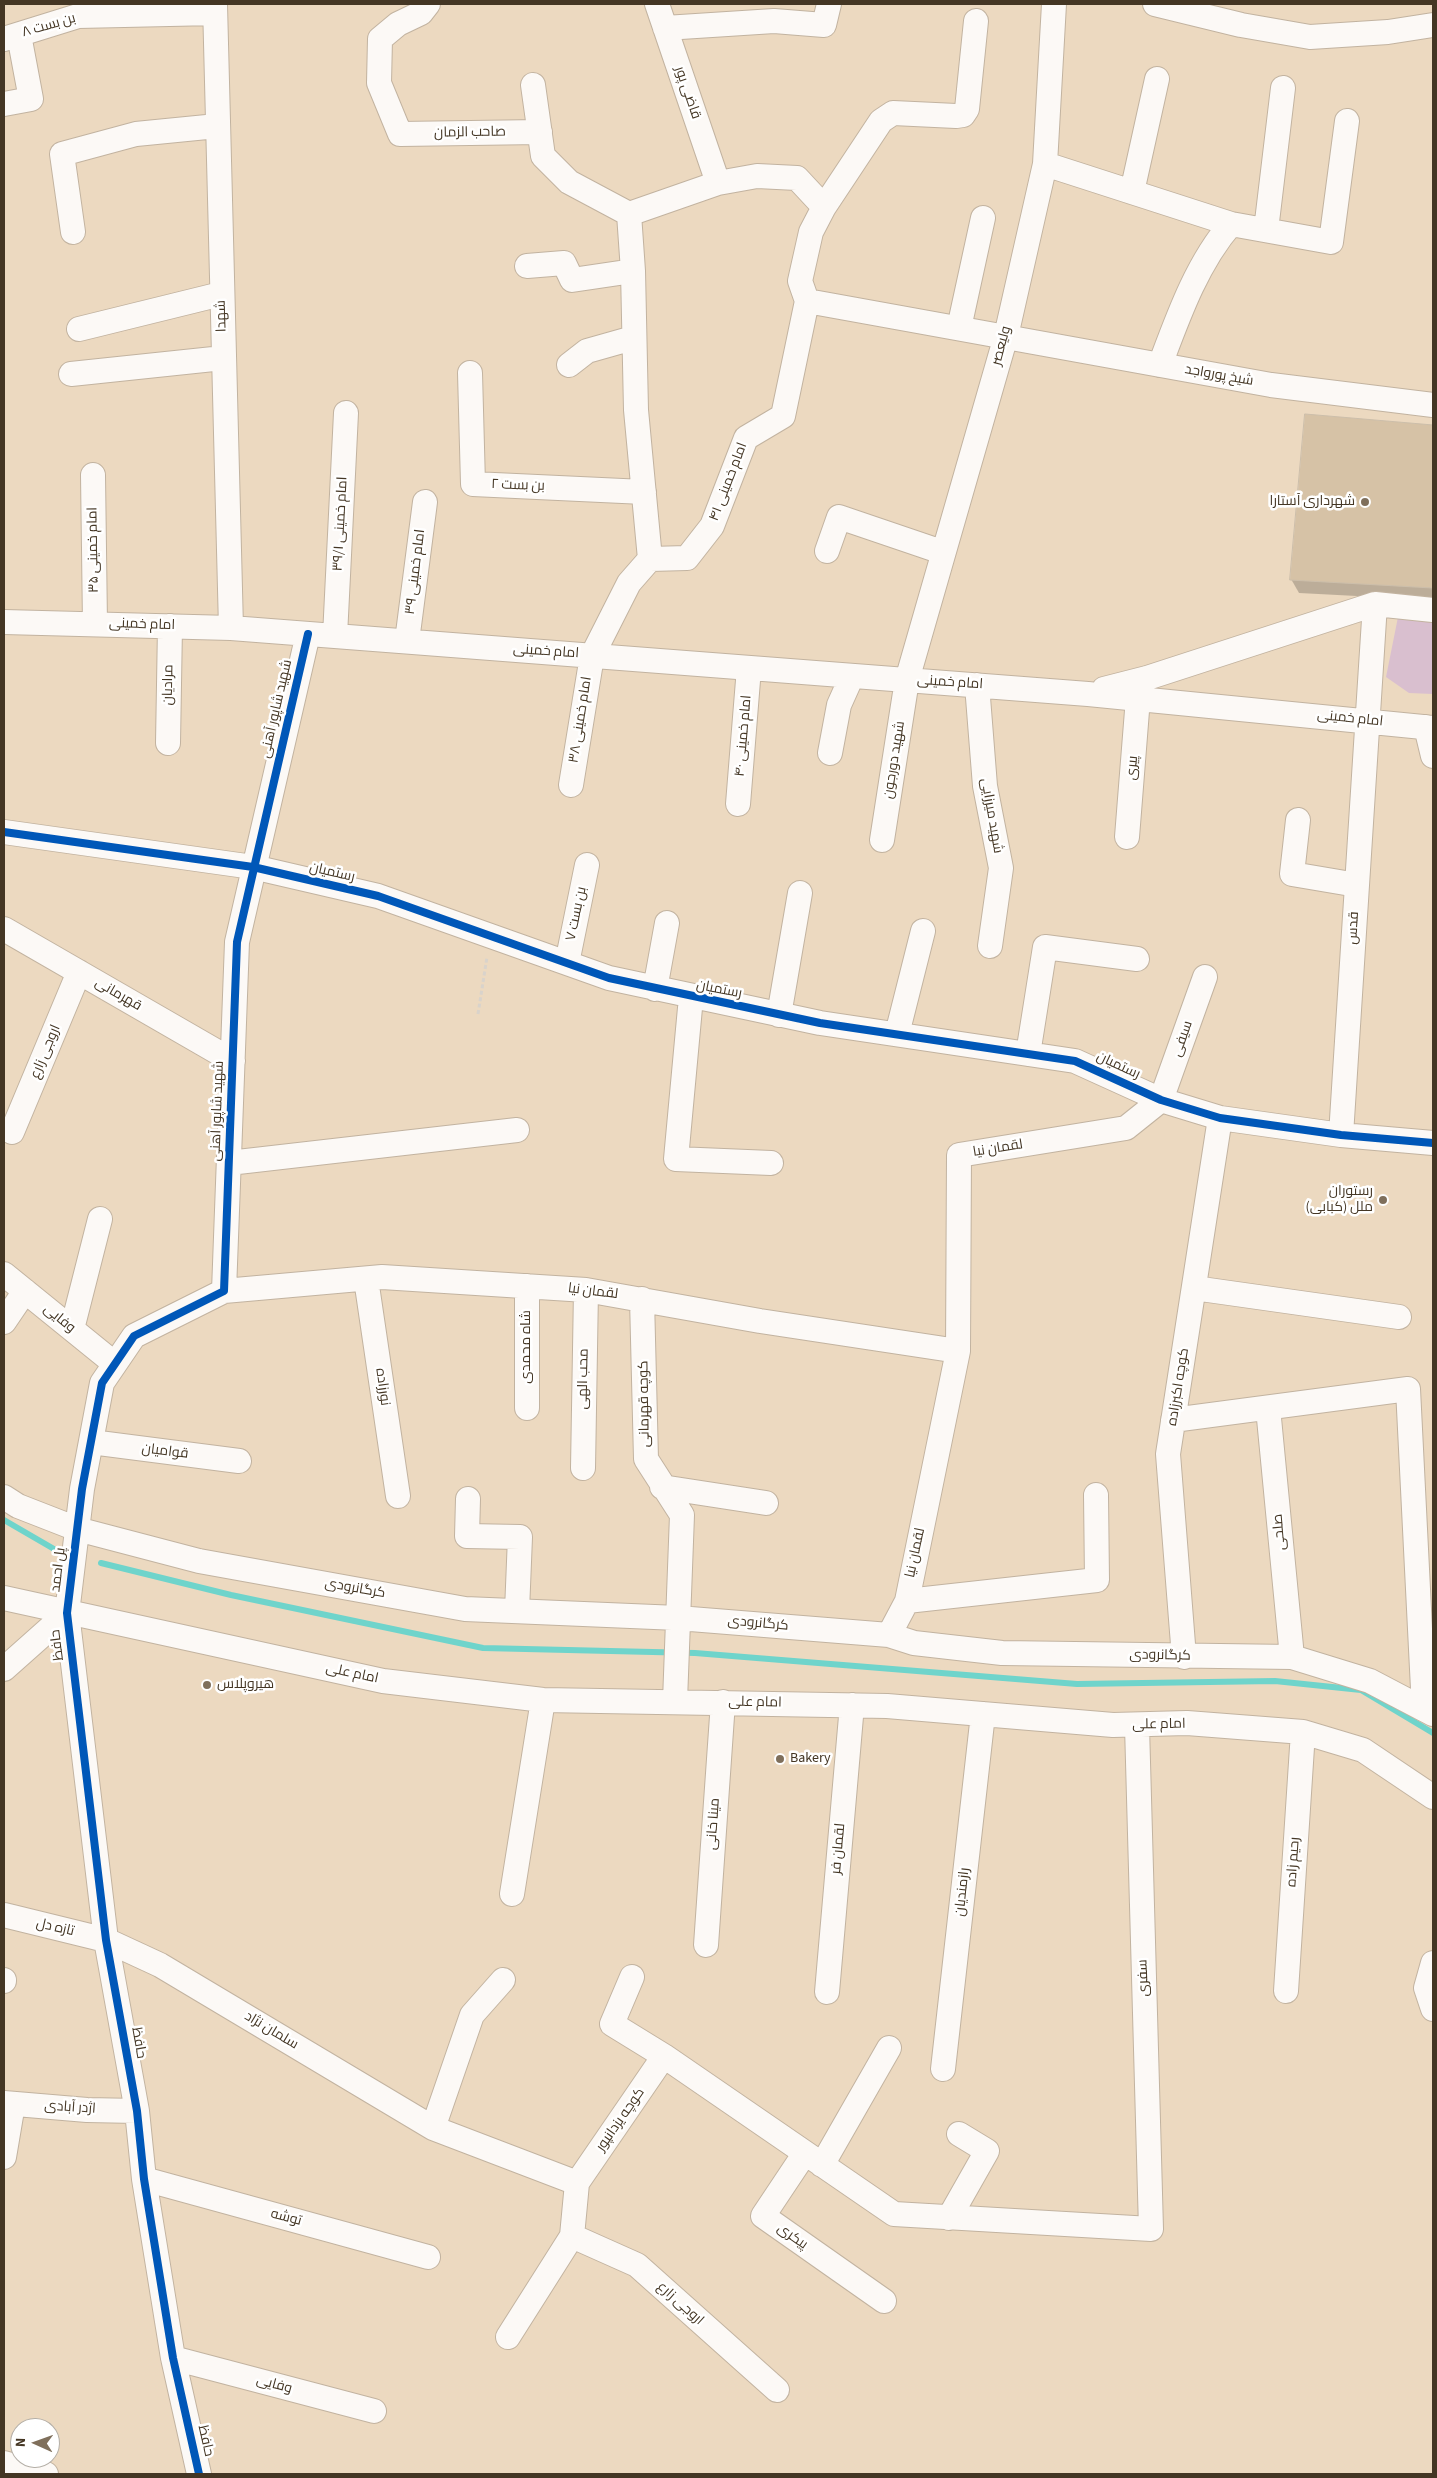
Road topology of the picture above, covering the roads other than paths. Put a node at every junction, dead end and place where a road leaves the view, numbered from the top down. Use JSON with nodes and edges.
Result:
{"nodes":[{"id":1,"x":428,"y":4,"type":"edge"},
{"id":2,"x":656,"y":4,"type":"edge"},
{"id":3,"x":829,"y":4,"type":"edge"},
{"id":4,"x":1054,"y":4,"type":"edge"},
{"id":5,"x":1155,"y":4,"type":"edge"},
{"id":6,"x":215,"y":8,"type":"edge"},
{"id":7,"x":976,"y":21,"type":"dead end"},
{"id":8,"x":1433,"y":25,"type":"edge"},
{"id":9,"x":665,"y":28,"type":"junction"},
{"id":10,"x":11,"y":37,"type":"edge"},
{"id":11,"x":1157,"y":79,"type":"dead end"},
{"id":12,"x":533,"y":85,"type":"dead end"},
{"id":13,"x":1283,"y":88,"type":"dead end"},
{"id":14,"x":4,"y":104,"type":"edge"},
{"id":15,"x":1347,"y":121,"type":"dead end"},
{"id":16,"x":217,"y":126,"type":"junction"},
{"id":17,"x":540,"y":132,"type":"junction"},
{"id":18,"x":1045,"y":164,"type":"junction"},
{"id":19,"x":718,"y":183,"type":"junction"},
{"id":20,"x":1132,"y":192,"type":"junction"},
{"id":21,"x":824,"y":207,"type":"junction"},
{"id":22,"x":629,"y":214,"type":"junction"},
{"id":23,"x":983,"y":218,"type":"dead end"},
{"id":24,"x":1231,"y":224,"type":"junction"},
{"id":25,"x":1266,"y":230,"type":"junction"},
{"id":26,"x":73,"y":232,"type":"dead end"},
{"id":27,"x":527,"y":266,"type":"dead end"},
{"id":28,"x":633,"y":271,"type":"junction"},
{"id":29,"x":221,"y":294,"type":"junction"},
{"id":30,"x":807,"y":301,"type":"junction"},
{"id":31,"x":959,"y":328,"type":"junction"},
{"id":32,"x":79,"y":329,"type":"dead end"},
{"id":33,"x":1006,"y":336,"type":"junction"},
{"id":34,"x":633,"y":338,"type":"junction"},
{"id":35,"x":223,"y":358,"type":"junction"},
{"id":36,"x":569,"y":365,"type":"dead end"},
{"id":37,"x":1160,"y":365,"type":"junction"},
{"id":38,"x":470,"y":373,"type":"dead end"},
{"id":39,"x":71,"y":374,"type":"dead end"},
{"id":40,"x":1433,"y":405,"type":"edge"},
{"id":41,"x":346,"y":413,"type":"dead end"},
{"id":42,"x":92,"y":475,"type":"dead end"},
{"id":43,"x":644,"y":492,"type":"junction"},
{"id":44,"x":425,"y":502,"type":"dead end"},
{"id":45,"x":828,"y":551,"type":"dead end"},
{"id":46,"x":942,"y":552,"type":"junction"},
{"id":47,"x":650,"y":559,"type":"junction"},
{"id":48,"x":1375,"y":604,"type":"junction"},
{"id":49,"x":1433,"y":610,"type":"edge"},
{"id":50,"x":4,"y":622,"type":"edge"},
{"id":51,"x":96,"y":624,"type":"junction"},
{"id":52,"x":170,"y":626,"type":"junction"},
{"id":53,"x":230,"y":628,"type":"junction"},
{"id":54,"x":308,"y":634,"type":"junction"},
{"id":55,"x":335,"y":636,"type":"junction"},
{"id":56,"x":407,"y":642,"type":"junction"},
{"id":57,"x":592,"y":656,"type":"junction"},
{"id":58,"x":749,"y":668,"type":"junction"},
{"id":59,"x":852,"y":676,"type":"junction"},
{"id":60,"x":907,"y":680,"type":"junction"},
{"id":61,"x":977,"y":685,"type":"junction"},
{"id":62,"x":1088,"y":694,"type":"junction"},
{"id":63,"x":1138,"y":698,"type":"junction"},
{"id":64,"x":1368,"y":721,"type":"junction"},
{"id":65,"x":1430,"y":727,"type":"edge"},
{"id":66,"x":168,"y":743,"type":"dead end"},
{"id":67,"x":830,"y":753,"type":"dead end"},
{"id":68,"x":1433,"y":756,"type":"edge"},
{"id":69,"x":571,"y":785,"type":"dead end"},
{"id":70,"x":738,"y":804,"type":"dead end"},
{"id":71,"x":1298,"y":820,"type":"dead end"},
{"id":72,"x":4,"y":832,"type":"edge"},
{"id":73,"x":1127,"y":837,"type":"dead end"},
{"id":74,"x":882,"y":840,"type":"dead end"},
{"id":75,"x":587,"y":865,"type":"dead end"},
{"id":76,"x":253,"y":867,"type":"junction"},
{"id":77,"x":1357,"y":885,"type":"junction"},
{"id":78,"x":800,"y":893,"type":"dead end"},
{"id":79,"x":667,"y":924,"type":"dead end"},
{"id":80,"x":4,"y":929,"type":"edge"},
{"id":81,"x":923,"y":931,"type":"dead end"},
{"id":82,"x":990,"y":946,"type":"dead end"},
{"id":83,"x":1137,"y":959,"type":"dead end"},
{"id":84,"x":567,"y":963,"type":"junction"},
{"id":85,"x":79,"y":972,"type":"junction"},
{"id":86,"x":1204,"y":977,"type":"dead end"},
{"id":87,"x":655,"y":989,"type":"junction"},
{"id":88,"x":691,"y":997,"type":"junction"},
{"id":89,"x":779,"y":1014,"type":"junction"},
{"id":90,"x":897,"y":1034,"type":"junction"},
{"id":91,"x":1028,"y":1054,"type":"junction"},
{"id":92,"x":233,"y":1061,"type":"junction"},
{"id":93,"x":1161,"y":1100,"type":"junction"},
{"id":94,"x":1220,"y":1118,"type":"junction"},
{"id":95,"x":517,"y":1130,"type":"dead end"},
{"id":96,"x":12,"y":1132,"type":"dead end"},
{"id":97,"x":1341,"y":1135,"type":"junction"},
{"id":98,"x":1433,"y":1143,"type":"edge"},
{"id":99,"x":229,"y":1163,"type":"junction"},
{"id":100,"x":771,"y":1163,"type":"dead end"},
{"id":101,"x":100,"y":1219,"type":"dead end"},
{"id":102,"x":4,"y":1274,"type":"edge"},
{"id":103,"x":366,"y":1279,"type":"junction"},
{"id":104,"x":527,"y":1286,"type":"junction"},
{"id":105,"x":1194,"y":1288,"type":"junction"},
{"id":106,"x":586,"y":1290,"type":"junction"},
{"id":107,"x":25,"y":1291,"type":"junction"},
{"id":108,"x":224,"y":1291,"type":"junction"},
{"id":109,"x":642,"y":1299,"type":"junction"},
{"id":110,"x":1399,"y":1317,"type":"dead end"},
{"id":111,"x":4,"y":1322,"type":"edge"},
{"id":112,"x":72,"y":1329,"type":"junction"},
{"id":113,"x":958,"y":1351,"type":"junction"},
{"id":114,"x":115,"y":1364,"type":"junction"},
{"id":115,"x":527,"y":1408,"type":"dead end"},
{"id":116,"x":1268,"y":1408,"type":"junction"},
{"id":117,"x":1174,"y":1420,"type":"junction"},
{"id":118,"x":91,"y":1442,"type":"junction"},
{"id":119,"x":239,"y":1461,"type":"dead end"},
{"id":120,"x":583,"y":1468,"type":"dead end"},
{"id":121,"x":662,"y":1487,"type":"junction"},
{"id":122,"x":1096,"y":1495,"type":"dead end"},
{"id":123,"x":398,"y":1496,"type":"dead end"},
{"id":124,"x":4,"y":1497,"type":"edge"},
{"id":125,"x":468,"y":1499,"type":"dead end"},
{"id":126,"x":766,"y":1503,"type":"dead end"},
{"id":127,"x":77,"y":1529,"type":"junction"},
{"id":128,"x":4,"y":1598,"type":"edge"},
{"id":129,"x":907,"y":1600,"type":"junction"},
{"id":130,"x":517,"y":1611,"type":"junction"},
{"id":131,"x":67,"y":1613,"type":"junction"},
{"id":132,"x":678,"y":1618,"type":"junction"},
{"id":133,"x":889,"y":1634,"type":"junction"},
{"id":134,"x":1184,"y":1657,"type":"junction"},
{"id":135,"x":1292,"y":1657,"type":"junction"},
{"id":136,"x":4,"y":1669,"type":"edge"},
{"id":137,"x":543,"y":1700,"type":"junction"},
{"id":138,"x":676,"y":1701,"type":"junction"},
{"id":139,"x":722,"y":1702,"type":"junction"},
{"id":140,"x":852,"y":1705,"type":"junction"},
{"id":141,"x":1429,"y":1712,"type":"edge"},
{"id":142,"x":983,"y":1714,"type":"junction"},
{"id":143,"x":1137,"y":1726,"type":"junction"},
{"id":144,"x":1302,"y":1732,"type":"junction"},
{"id":145,"x":1433,"y":1797,"type":"edge"},
{"id":146,"x":512,"y":1894,"type":"dead end"},
{"id":147,"x":4,"y":1915,"type":"edge"},
{"id":148,"x":106,"y":1940,"type":"junction"},
{"id":149,"x":706,"y":1945,"type":"dead end"},
{"id":150,"x":1433,"y":1964,"type":"edge"},
{"id":151,"x":632,"y":1977,"type":"dead end"},
{"id":152,"x":503,"y":1980,"type":"dead end"},
{"id":153,"x":1286,"y":1991,"type":"dead end"},
{"id":154,"x":827,"y":1992,"type":"dead end"},
{"id":155,"x":1433,"y":2009,"type":"edge"},
{"id":156,"x":889,"y":2048,"type":"dead end"},
{"id":157,"x":664,"y":2056,"type":"junction"},
{"id":158,"x":944,"y":2069,"type":"dead end"},
{"id":159,"x":8,"y":2104,"type":"edge"},
{"id":160,"x":137,"y":2111,"type":"junction"},
{"id":161,"x":433,"y":2128,"type":"junction"},
{"id":162,"x":959,"y":2134,"type":"dead end"},
{"id":163,"x":4,"y":2157,"type":"edge"},
{"id":164,"x":814,"y":2159,"type":"junction"},
{"id":165,"x":144,"y":2179,"type":"junction"},
{"id":166,"x":577,"y":2182,"type":"junction"},
{"id":167,"x":949,"y":2218,"type":"junction"},
{"id":168,"x":572,"y":2236,"type":"junction"},
{"id":169,"x":428,"y":2257,"type":"dead end"},
{"id":170,"x":884,"y":2302,"type":"dead end"},
{"id":171,"x":508,"y":2337,"type":"dead end"},
{"id":172,"x":173,"y":2358,"type":"junction"},
{"id":173,"x":777,"y":2390,"type":"dead end"},
{"id":174,"x":374,"y":2411,"type":"dead end"},
{"id":175,"x":4,"y":2462,"type":"edge"},
{"id":176,"x":46,"y":2474,"type":"edge"},
{"id":177,"x":199,"y":2474,"type":"edge"}],
"edges":[{"from":1,"to":17,"type":"street","name":"صاحب الزمان"},
{"from":2,"to":9,"type":"street","name":"قاضی پور"},
{"from":3,"to":9,"type":"street"},
{"from":4,"to":18,"type":"street","name":"ولیعصر"},
{"from":5,"to":8,"type":"street"},
{"from":6,"to":10,"type":"street","name":"بن بست ۸"},
{"from":6,"to":16,"type":"street","name":"شهدا"},
{"from":7,"to":21,"type":"street"},
{"from":9,"to":19,"type":"street","name":"قاضی پور"},
{"from":10,"to":14,"type":"street"},
{"from":11,"to":20,"type":"street"},
{"from":12,"to":17,"type":"street"},
{"from":13,"to":25,"type":"street"},
{"from":15,"to":25,"type":"street"},
{"from":16,"to":26,"type":"street"},
{"from":16,"to":29,"type":"street","name":"شهدا"},
{"from":17,"to":22,"type":"street"},
{"from":18,"to":20,"type":"street"},
{"from":18,"to":33,"type":"street","name":"ولیعصر"},
{"from":19,"to":21,"type":"street"},
{"from":19,"to":22,"type":"street"},
{"from":20,"to":24,"type":"street"},
{"from":21,"to":30,"type":"street"},
{"from":22,"to":28,"type":"street"},
{"from":23,"to":31,"type":"street"},
{"from":24,"to":25,"type":"street"},
{"from":24,"to":37,"type":"street"},
{"from":27,"to":28,"type":"street"},
{"from":28,"to":34,"type":"street"},
{"from":29,"to":32,"type":"street"},
{"from":29,"to":35,"type":"street","name":"شهدا"},
{"from":30,"to":31,"type":"street","name":"شیخ پورواجد"},
{"from":30,"to":47,"type":"street","name":"امام خمینی ۴۱"},
{"from":31,"to":33,"type":"street","name":"شیخ پورواجد"},
{"from":33,"to":37,"type":"street","name":"شیخ پورواجد"},
{"from":33,"to":46,"type":"street","name":"ولیعصر"},
{"from":34,"to":36,"type":"street"},
{"from":34,"to":43,"type":"street"},
{"from":35,"to":39,"type":"street"},
{"from":35,"to":53,"type":"street","name":"شهدا"},
{"from":37,"to":40,"type":"street","name":"شیخ پورواجد"},
{"from":38,"to":43,"type":"street","name":"بن بست ۲"},
{"from":41,"to":55,"type":"street","name":"امام خمینی ۳۹/۱"},
{"from":42,"to":51,"type":"street","name":"امام خمینی ۳۵"},
{"from":43,"to":47,"type":"street"},
{"from":44,"to":56,"type":"street","name":"امام خمینی ۳۹"},
{"from":45,"to":46,"type":"street"},
{"from":46,"to":60,"type":"street","name":"ولیعصر"},
{"from":47,"to":57,"type":"street"},
{"from":48,"to":49,"type":"street","name":"امام خمینی"},
{"from":48,"to":62,"type":"street","name":"امام خمینی"},
{"from":48,"to":64,"type":"street","name":"قدس"},
{"from":50,"to":51,"type":"street","name":"امام خمینی"},
{"from":51,"to":52,"type":"street","name":"امام خمینی"},
{"from":52,"to":53,"type":"street","name":"امام خمینی"},
{"from":52,"to":66,"type":"street","name":"مرادیان"},
{"from":53,"to":54,"type":"street","name":"امام خمینی"},
{"from":54,"to":55,"type":"street","name":"امام خمینی"},
{"from":54,"to":76,"type":"street","name":"شهید شاپور آهنی"},
{"from":55,"to":56,"type":"street","name":"امام خمینی"},
{"from":56,"to":57,"type":"street","name":"امام خمینی"},
{"from":57,"to":58,"type":"street","name":"امام خمینی"},
{"from":57,"to":69,"type":"street","name":"امام خمینی ۳۸"},
{"from":58,"to":59,"type":"street","name":"امام خمینی"},
{"from":58,"to":70,"type":"street","name":"امام خمینی ۴۰"},
{"from":59,"to":60,"type":"street","name":"امام خمینی"},
{"from":59,"to":67,"type":"street"},
{"from":60,"to":61,"type":"street","name":"امام خمینی"},
{"from":60,"to":74,"type":"street","name":"شهید دورجون"},
{"from":61,"to":62,"type":"street","name":"امام خمینی"},
{"from":61,"to":82,"type":"street","name":"شهید میرزایی"},
{"from":62,"to":63,"type":"street","name":"امام خمینی"},
{"from":63,"to":64,"type":"street","name":"امام خمینی"},
{"from":63,"to":73,"type":"street","name":"پیری"},
{"from":64,"to":65,"type":"street","name":"امام خمینی"},
{"from":64,"to":77,"type":"street","name":"قدس"},
{"from":65,"to":68,"type":"street"},
{"from":71,"to":77,"type":"street"},
{"from":72,"to":76,"type":"street","name":"رستمیان"},
{"from":75,"to":84,"type":"street","name":"بن بست ۷"},
{"from":76,"to":84,"type":"street","name":"رستمیان"},
{"from":76,"to":92,"type":"street","name":"شهید شاپور آهنی"},
{"from":77,"to":97,"type":"street","name":"قدس"},
{"from":78,"to":89,"type":"street"},
{"from":79,"to":87,"type":"street"},
{"from":80,"to":85,"type":"street","name":"قهرمانی"},
{"from":81,"to":90,"type":"street"},
{"from":83,"to":91,"type":"street"},
{"from":84,"to":87,"type":"street","name":"رستمیان"},
{"from":85,"to":92,"type":"street","name":"قهرمانی"},
{"from":85,"to":96,"type":"street","name":"اروجی زارع"},
{"from":86,"to":93,"type":"street","name":"سیفی"},
{"from":87,"to":88,"type":"street","name":"رستمیان"},
{"from":88,"to":89,"type":"street","name":"رستمیان"},
{"from":88,"to":100,"type":"street"},
{"from":89,"to":90,"type":"street","name":"رستمیان"},
{"from":90,"to":91,"type":"street","name":"رستمیان"},
{"from":91,"to":93,"type":"street","name":"رستمیان"},
{"from":92,"to":99,"type":"street","name":"شهید شاپور آهنی"},
{"from":93,"to":94,"type":"street","name":"رستمیان"},
{"from":93,"to":113,"type":"street","name":"لقمان نیا"},
{"from":94,"to":97,"type":"street","name":"رستمیان"},
{"from":94,"to":105,"type":"street","name":"کوچه اکبرزاده"},
{"from":95,"to":99,"type":"street"},
{"from":97,"to":98,"type":"street","name":"رستمیان"},
{"from":99,"to":108,"type":"street","name":"شهید شاپور آهنی"},
{"from":101,"to":112,"type":"street"},
{"from":102,"to":107,"type":"street","name":"وفایی"},
{"from":103,"to":104,"type":"street","name":"لقمان نیا"},
{"from":103,"to":108,"type":"street","name":"لقمان نیا"},
{"from":103,"to":123,"type":"street","name":"نورزاده"},
{"from":104,"to":106,"type":"street","name":"لقمان نیا"},
{"from":104,"to":115,"type":"street","name":"شاه محمدی"},
{"from":105,"to":110,"type":"street"},
{"from":105,"to":117,"type":"street","name":"کوچه اکبرزاده"},
{"from":106,"to":109,"type":"street","name":"لقمان نیا"},
{"from":106,"to":120,"type":"street","name":"محب الهی"},
{"from":107,"to":111,"type":"street"},
{"from":107,"to":112,"type":"street","name":"وفایی"},
{"from":108,"to":114,"type":"street"},
{"from":109,"to":113,"type":"street","name":"لقمان نیا"},
{"from":109,"to":121,"type":"street","name":"کوچه قهرمانی"},
{"from":112,"to":114,"type":"street","name":"وفایی"},
{"from":113,"to":129,"type":"street","name":"لقمان نیا"},
{"from":114,"to":118,"type":"street"},
{"from":116,"to":117,"type":"street"},
{"from":116,"to":135,"type":"street","name":"صلحی"},
{"from":116,"to":141,"type":"street"},
{"from":117,"to":134,"type":"street","name":"کوچه اکبرزاده"},
{"from":118,"to":119,"type":"street","name":"قوامیان"},
{"from":118,"to":127,"type":"street"},
{"from":121,"to":126,"type":"street"},
{"from":121,"to":132,"type":"street","name":"کوچه قهرمانی"},
{"from":122,"to":129,"type":"street"},
{"from":124,"to":127,"type":"street","name":"کرگانرودی"},
{"from":125,"to":130,"type":"street"},
{"from":127,"to":130,"type":"street","name":"کرگانرودی"},
{"from":127,"to":131,"type":"street","name":"پل احمد"},
{"from":128,"to":131,"type":"street","name":"امام علی"},
{"from":129,"to":133,"type":"street","name":"لقمان نیا"},
{"from":130,"to":132,"type":"street","name":"کرگانرودی"},
{"from":131,"to":136,"type":"street"},
{"from":131,"to":137,"type":"street","name":"امام علی"},
{"from":131,"to":148,"type":"street","name":"حافظ"},
{"from":132,"to":133,"type":"street","name":"کرگانرودی"},
{"from":132,"to":138,"type":"street","name":"کوچه قهرمانی"},
{"from":133,"to":134,"type":"street","name":"کرگانرودی"},
{"from":134,"to":135,"type":"street","name":"کرگانرودی"},
{"from":135,"to":141,"type":"street","name":"کرگانرودی"},
{"from":137,"to":138,"type":"street","name":"امام علی"},
{"from":137,"to":146,"type":"street"},
{"from":138,"to":139,"type":"street","name":"امام علی"},
{"from":139,"to":140,"type":"street","name":"امام علی"},
{"from":139,"to":149,"type":"street","name":"مینا خانی"},
{"from":140,"to":142,"type":"street","name":"امام علی"},
{"from":140,"to":154,"type":"street","name":"لقمان فر"},
{"from":142,"to":143,"type":"street","name":"امام علی"},
{"from":142,"to":158,"type":"street","name":"رازمندیان"},
{"from":143,"to":144,"type":"street","name":"امام علی"},
{"from":143,"to":167,"type":"street","name":"سفری"},
{"from":144,"to":145,"type":"street","name":"امام علی"},
{"from":144,"to":153,"type":"street","name":"رحیم زاده"},
{"from":147,"to":148,"type":"street","name":"تازه دل"},
{"from":148,"to":160,"type":"street","name":"حافظ"},
{"from":148,"to":161,"type":"street","name":"سلمان نژاد"},
{"from":150,"to":155,"type":"street"},
{"from":151,"to":157,"type":"street"},
{"from":152,"to":161,"type":"street"},
{"from":156,"to":164,"type":"street"},
{"from":157,"to":164,"type":"street"},
{"from":157,"to":166,"type":"street","name":"کوچه یزدانپور"},
{"from":159,"to":160,"type":"street","name":"اژدر آبادی"},
{"from":159,"to":163,"type":"street"},
{"from":160,"to":165,"type":"street","name":"حافظ"},
{"from":161,"to":166,"type":"street","name":"سلمان نژاد"},
{"from":162,"to":167,"type":"street"},
{"from":164,"to":167,"type":"street"},
{"from":164,"to":170,"type":"street","name":"پیکری"},
{"from":165,"to":169,"type":"street","name":"توشه"},
{"from":165,"to":172,"type":"street","name":"حافظ"},
{"from":166,"to":168,"type":"street"},
{"from":168,"to":171,"type":"street"},
{"from":168,"to":173,"type":"street","name":"اروجی زارع"},
{"from":172,"to":174,"type":"street","name":"وفایی"},
{"from":172,"to":177,"type":"street","name":"حافظ"},
{"from":175,"to":176,"type":"street"}]}
